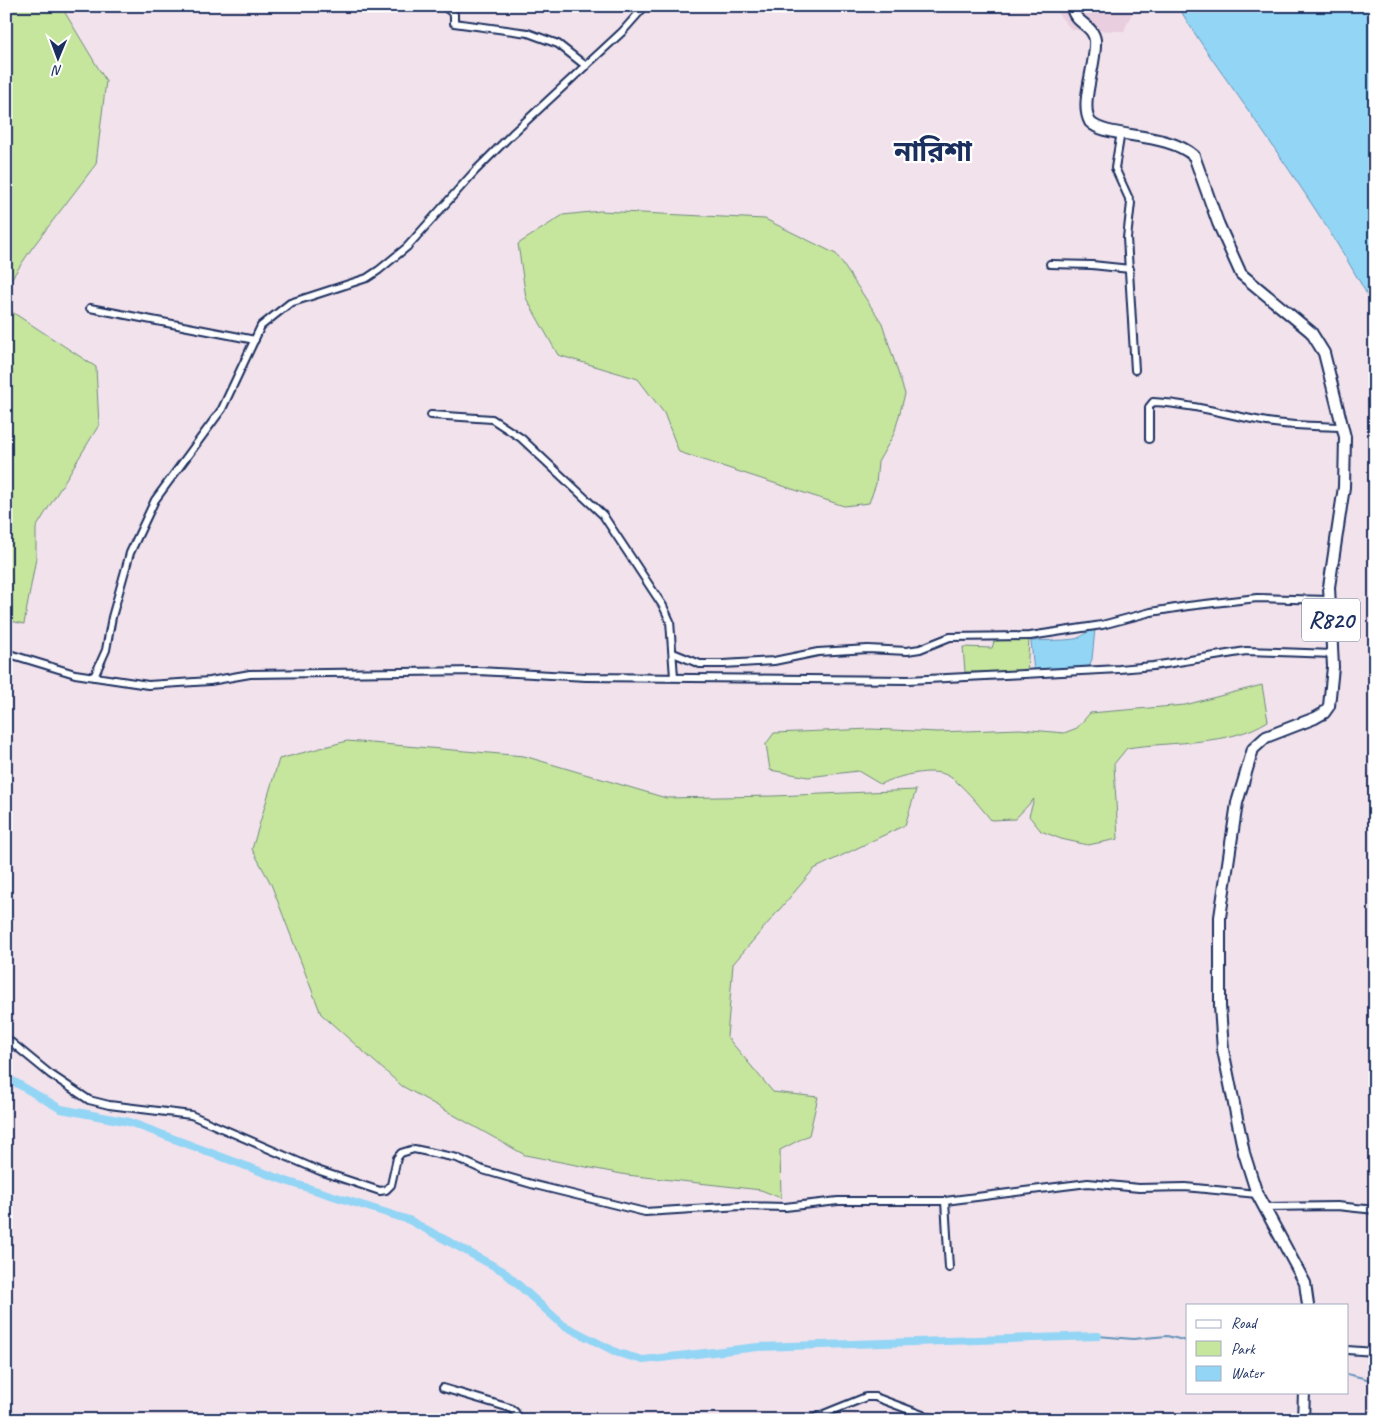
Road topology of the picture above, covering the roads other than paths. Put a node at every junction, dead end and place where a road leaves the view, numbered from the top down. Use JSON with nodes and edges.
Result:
{"nodes":[{"id":1,"x":438,"y":6,"type":"edge"},
{"id":2,"x":645,"y":6,"type":"edge"},
{"id":3,"x":1072,"y":6,"type":"edge"},
{"id":4,"x":586,"y":66,"type":"junction"},
{"id":5,"x":1121,"y":132,"type":"junction"},
{"id":6,"x":1050,"y":264,"type":"dead end"},
{"id":7,"x":1130,"y":269,"type":"junction"},
{"id":8,"x":90,"y":308,"type":"dead end"},
{"id":9,"x":255,"y":340,"type":"junction"},
{"id":10,"x":1135,"y":370,"type":"dead end"},
{"id":11,"x":431,"y":414,"type":"dead end"},
{"id":12,"x":1343,"y":427,"type":"junction"},
{"id":13,"x":1149,"y":439,"type":"dead end"},
{"id":14,"x":1329,"y":600,"type":"junction"},
{"id":15,"x":6,"y":653,"type":"edge"},
{"id":16,"x":673,"y":653,"type":"junction"},
{"id":17,"x":1333,"y":654,"type":"junction"},
{"id":18,"x":94,"y":677,"type":"junction"},
{"id":19,"x":674,"y":677,"type":"junction"},
{"id":20,"x":6,"y":1038,"type":"edge"},
{"id":21,"x":1257,"y":1194,"type":"junction"},
{"id":22,"x":944,"y":1200,"type":"junction"},
{"id":23,"x":1264,"y":1207,"type":"junction"},
{"id":24,"x":1375,"y":1210,"type":"edge"},
{"id":25,"x":949,"y":1268,"type":"dead end"},
{"id":26,"x":1308,"y":1304,"type":"edge"},
{"id":27,"x":1348,"y":1350,"type":"edge"},
{"id":28,"x":1375,"y":1352,"type":"edge"},
{"id":29,"x":442,"y":1388,"type":"dead end"},
{"id":30,"x":1304,"y":1394,"type":"edge"},
{"id":31,"x":519,"y":1420,"type":"edge"},
{"id":32,"x":809,"y":1420,"type":"edge"},
{"id":33,"x":945,"y":1420,"type":"edge"},
{"id":34,"x":1303,"y":1420,"type":"edge"}],
"edges":[{"from":1,"to":4,"type":"street"},
{"from":2,"to":4,"type":"street"},
{"from":3,"to":5,"type":"main road","number":"R820"},
{"from":4,"to":9,"type":"street"},
{"from":5,"to":7,"type":"street"},
{"from":5,"to":12,"type":"main road","number":"R820"},
{"from":6,"to":7,"type":"street"},
{"from":7,"to":10,"type":"street"},
{"from":8,"to":9,"type":"street"},
{"from":9,"to":18,"type":"street"},
{"from":11,"to":16,"type":"street"},
{"from":12,"to":13,"type":"street"},
{"from":12,"to":14,"type":"main road","number":"R820"},
{"from":14,"to":16,"type":"street"},
{"from":14,"to":17,"type":"main road","number":"R820"},
{"from":15,"to":18,"type":"street"},
{"from":16,"to":19,"type":"street"},
{"from":17,"to":19,"type":"street"},
{"from":17,"to":21,"type":"main road","number":"R820"},
{"from":18,"to":19,"type":"street"},
{"from":20,"to":22,"type":"street"},
{"from":21,"to":22,"type":"street"},
{"from":21,"to":23,"type":"main road","number":"R820"},
{"from":22,"to":25,"type":"street"},
{"from":23,"to":24,"type":"street"},
{"from":23,"to":26,"type":"main road","number":"R820"},
{"from":27,"to":28,"type":"street"},
{"from":29,"to":31,"type":"street"},
{"from":30,"to":34,"type":"main road"},
{"from":32,"to":33,"type":"street"}]}
